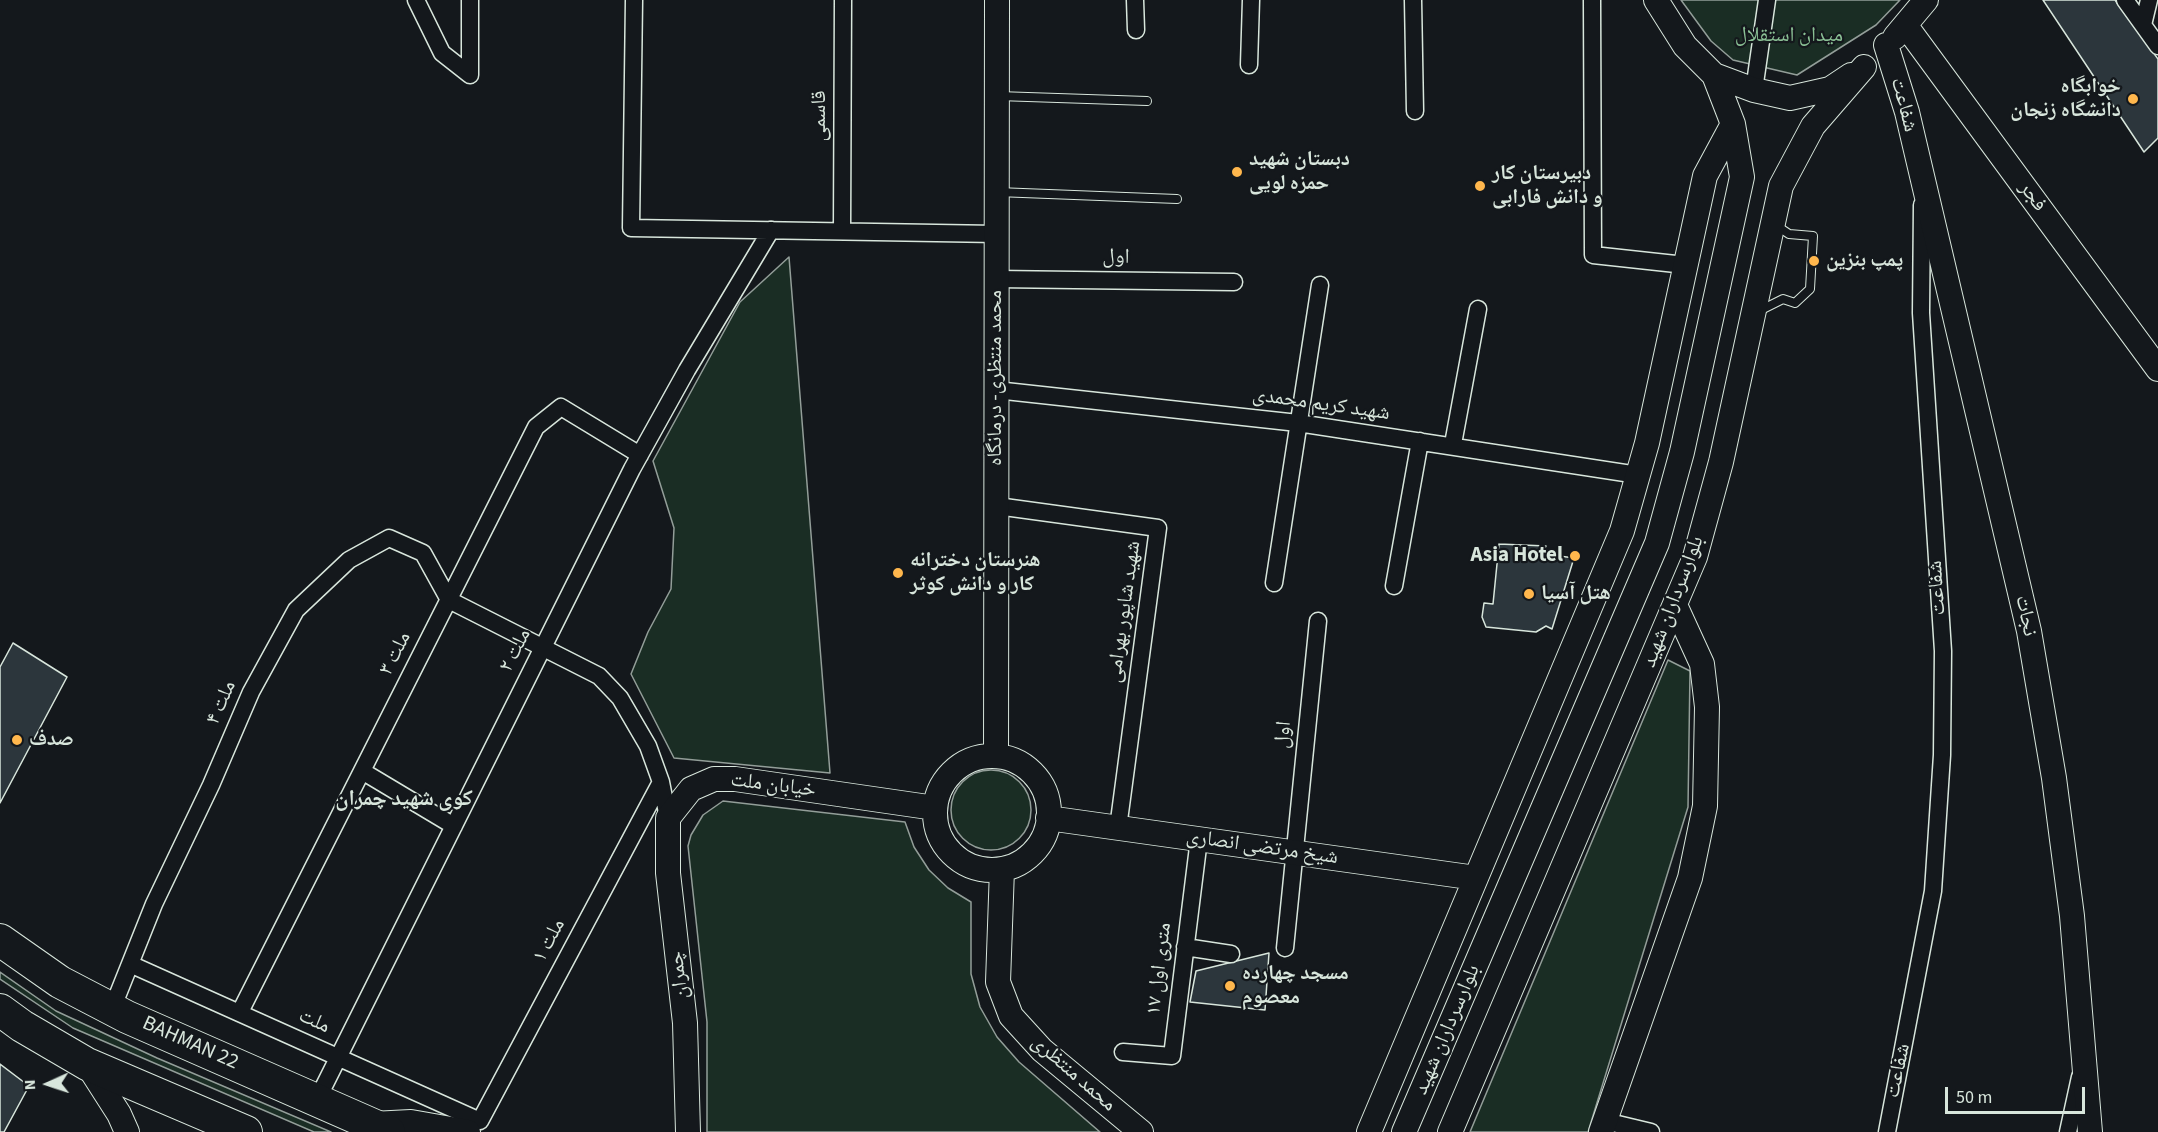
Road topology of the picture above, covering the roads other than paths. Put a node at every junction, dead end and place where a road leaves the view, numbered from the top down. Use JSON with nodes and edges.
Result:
{"nodes":[{"id":1,"x":416,"y":0,"type":"edge"},
{"id":2,"x":470,"y":0,"type":"edge"},
{"id":3,"x":634,"y":0,"type":"edge"},
{"id":4,"x":843,"y":0,"type":"edge"},
{"id":5,"x":997,"y":0,"type":"edge"},
{"id":6,"x":1135,"y":0,"type":"edge"},
{"id":7,"x":1251,"y":0,"type":"edge"},
{"id":8,"x":1413,"y":0,"type":"edge"},
{"id":9,"x":1592,"y":0,"type":"edge"},
{"id":10,"x":1656,"y":0,"type":"edge"},
{"id":11,"x":1767,"y":0,"type":"edge"},
{"id":12,"x":1926,"y":0,"type":"edge"},
{"id":13,"x":2125,"y":0,"type":"edge"},
{"id":14,"x":2149,"y":0,"type":"edge"},
{"id":15,"x":2143,"y":25,"type":"junction"},
{"id":16,"x":1906,"y":26,"type":"junction"},
{"id":17,"x":1136,"y":30,"type":"dead end"},
{"id":18,"x":1886,"y":45,"type":"junction"},
{"id":19,"x":2158,"y":46,"type":"edge"},
{"id":20,"x":1250,"y":65,"type":"dead end"},
{"id":21,"x":1864,"y":67,"type":"junction"},
{"id":22,"x":1714,"y":75,"type":"junction"},
{"id":23,"x":1754,"y":90,"type":"junction"},
{"id":24,"x":997,"y":96,"type":"junction"},
{"id":25,"x":1147,"y":101,"type":"dead end"},
{"id":26,"x":1414,"y":111,"type":"dead end"},
{"id":27,"x":1733,"y":124,"type":"junction"},
{"id":28,"x":1922,"y":182,"type":"junction"},
{"id":29,"x":997,"y":192,"type":"junction"},
{"id":30,"x":1177,"y":199,"type":"dead end"},
{"id":31,"x":1773,"y":223,"type":"junction"},
{"id":32,"x":771,"y":230,"type":"junction"},
{"id":33,"x":842,"y":231,"type":"junction"},
{"id":34,"x":997,"y":234,"type":"junction"},
{"id":35,"x":1685,"y":265,"type":"junction"},
{"id":36,"x":996,"y":279,"type":"junction"},
{"id":37,"x":1234,"y":282,"type":"dead end"},
{"id":38,"x":1320,"y":285,"type":"dead end"},
{"id":39,"x":1479,"y":309,"type":"dead end"},
{"id":40,"x":1754,"y":314,"type":"junction"},
{"id":41,"x":2158,"y":369,"type":"edge"},
{"id":42,"x":996,"y":390,"type":"junction"},
{"id":43,"x":1298,"y":423,"type":"junction"},
{"id":44,"x":1420,"y":441,"type":"junction"},
{"id":45,"x":1453,"y":444,"type":"junction"},
{"id":46,"x":640,"y":455,"type":"junction"},
{"id":47,"x":1638,"y":475,"type":"junction"},
{"id":48,"x":997,"y":506,"type":"junction"},
{"id":49,"x":1660,"y":529,"type":"junction"},
{"id":50,"x":1610,"y":561,"type":"junction"},
{"id":51,"x":1274,"y":583,"type":"dead end"},
{"id":52,"x":1394,"y":586,"type":"dead end"},
{"id":53,"x":449,"y":600,"type":"junction"},
{"id":54,"x":1675,"y":605,"type":"junction"},
{"id":55,"x":1318,"y":621,"type":"dead end"},
{"id":56,"x":543,"y":648,"type":"junction"},
{"id":57,"x":1569,"y":657,"type":"junction"},
{"id":58,"x":1577,"y":732,"type":"junction"},
{"id":59,"x":996,"y":756,"type":"junction"},
{"id":60,"x":362,"y":771,"type":"junction"},
{"id":61,"x":661,"y":782,"type":"junction"},
{"id":62,"x":935,"y":808,"type":"junction"},
{"id":63,"x":668,"y":818,"type":"junction"},
{"id":64,"x":1048,"y":818,"type":"junction"},
{"id":65,"x":454,"y":826,"type":"junction"},
{"id":66,"x":1118,"y":828,"type":"junction"},
{"id":67,"x":1199,"y":839,"type":"junction"},
{"id":68,"x":1295,"y":853,"type":"junction"},
{"id":69,"x":1002,"y":869,"type":"junction"},
{"id":70,"x":1476,"y":878,"type":"junction"},
{"id":71,"x":0,"y":940,"type":"edge"},
{"id":72,"x":1185,"y":947,"type":"junction"},
{"id":73,"x":1285,"y":948,"type":"dead end"},
{"id":74,"x":1231,"y":954,"type":"dead end"},
{"id":75,"x":130,"y":964,"type":"junction"},
{"id":76,"x":112,"y":1009,"type":"junction"},
{"id":77,"x":0,"y":1010,"type":"edge"},
{"id":78,"x":240,"y":1012,"type":"junction"},
{"id":79,"x":1123,"y":1053,"type":"dead end"},
{"id":80,"x":339,"y":1058,"type":"junction"},
{"id":81,"x":2084,"y":1058,"type":"junction"},
{"id":82,"x":87,"y":1064,"type":"junction"},
{"id":83,"x":317,"y":1100,"type":"junction"},
{"id":84,"x":1603,"y":1126,"type":"edge"},
{"id":85,"x":474,"y":1127,"type":"edge"},
{"id":86,"x":380,"y":1128,"type":"edge"},
{"id":87,"x":127,"y":1132,"type":"edge"},
{"id":88,"x":246,"y":1132,"type":"edge"},
{"id":89,"x":688,"y":1132,"type":"edge"},
{"id":90,"x":1141,"y":1132,"type":"edge"},
{"id":91,"x":1369,"y":1132,"type":"edge"},
{"id":92,"x":1404,"y":1132,"type":"edge"},
{"id":93,"x":1450,"y":1132,"type":"edge"},
{"id":94,"x":1650,"y":1132,"type":"edge"},
{"id":95,"x":1887,"y":1132,"type":"edge"},
{"id":96,"x":2068,"y":1132,"type":"edge"},
{"id":97,"x":2090,"y":1132,"type":"edge"}],
"edges":[{"from":1,"to":2,"type":"street"},
{"from":3,"to":32,"type":"street"},
{"from":4,"to":33,"type":"street","name":"قاسمی"},
{"from":5,"to":24,"type":"street","name":"محمد منتظری- درمانگاه"},
{"from":6,"to":17,"type":"street"},
{"from":7,"to":20,"type":"street"},
{"from":8,"to":26,"type":"street"},
{"from":9,"to":35,"type":"street"},
{"from":10,"to":22,"type":"street"},
{"from":11,"to":23,"type":"street"},
{"from":12,"to":16,"type":"street"},
{"from":13,"to":15,"type":"street"},
{"from":14,"to":15,"type":"street"},
{"from":15,"to":19,"type":"street"},
{"from":16,"to":18,"type":"street"},
{"from":16,"to":41,"type":"street","name":"فجر"},
{"from":18,"to":21,"type":"street"},
{"from":18,"to":28,"type":"street","name":"شفاعت"},
{"from":21,"to":23,"type":"street"},
{"from":21,"to":31,"type":"street","name":"بلوارسرداران شهید"},
{"from":22,"to":23,"type":"street"},
{"from":22,"to":27,"type":"street","name":"بلوارسرداران شهید"},
{"from":24,"to":25,"type":"lane"},
{"from":24,"to":29,"type":"street","name":"محمد منتظری- درمانگاه"},
{"from":27,"to":35,"type":"street"},
{"from":27,"to":49,"type":"street","name":"بلوارسرداران شهید"},
{"from":28,"to":81,"type":"street","name":"نجات"},
{"from":28,"to":95,"type":"street","name":"شفاعت"},
{"from":29,"to":30,"type":"lane"},
{"from":29,"to":34,"type":"street","name":"محمد منتظری- درمانگاه"},
{"from":31,"to":40,"type":"street","name":"بلوارسرداران شهید"},
{"from":31,"to":40,"type":"lane"},
{"from":32,"to":33,"type":"street"},
{"from":32,"to":46,"type":"street","name":"ملت ۲"},
{"from":33,"to":34,"type":"street"},
{"from":34,"to":36,"type":"street","name":"محمد منتظری- درمانگاه"},
{"from":35,"to":47,"type":"street"},
{"from":36,"to":37,"type":"street","name":"اول"},
{"from":36,"to":42,"type":"street","name":"محمد منتظری- درمانگاه"},
{"from":38,"to":43,"type":"street"},
{"from":39,"to":45,"type":"street"},
{"from":40,"to":54,"type":"street","name":"بلوارسرداران شهید"},
{"from":42,"to":43,"type":"street","name":"شهید کریم محمدی"},
{"from":42,"to":48,"type":"street","name":"محمد منتظری- درمانگاه"},
{"from":43,"to":44,"type":"street","name":"شهید کریم محمدی"},
{"from":43,"to":51,"type":"street"},
{"from":44,"to":45,"type":"street","name":"شهید کریم محمدی"},
{"from":44,"to":52,"type":"street"},
{"from":45,"to":47,"type":"street","name":"شهید کریم محمدی"},
{"from":46,"to":53,"type":"street","name":"ملت ۳"},
{"from":46,"to":56,"type":"street","name":"ملت ۲"},
{"from":47,"to":50,"type":"street"},
{"from":48,"to":59,"type":"street","name":"محمد منتظری- درمانگاه"},
{"from":48,"to":66,"type":"street","name":"شهید شاپور بهرامی"},
{"from":49,"to":50,"type":"street"},
{"from":49,"to":58,"type":"street","name":"بلوارسرداران شهید"},
{"from":50,"to":57,"type":"street"},
{"from":53,"to":56,"type":"street"},
{"from":53,"to":60,"type":"street","name":"ملت ۳"},
{"from":53,"to":75,"type":"street","name":"ملت ۴"},
{"from":54,"to":84,"type":"street"},
{"from":54,"to":93,"type":"street","name":"بلوارسرداران شهید"},
{"from":55,"to":68,"type":"street","name":"اول"},
{"from":56,"to":61,"type":"street"},
{"from":56,"to":65,"type":"street","name":"ملت ۲"},
{"from":57,"to":58,"type":"street"},
{"from":57,"to":70,"type":"street"},
{"from":58,"to":92,"type":"street","name":"بلوارسرداران شهید"},
{"from":59,"to":62,"type":"street"},
{"from":59,"to":64,"type":"street"},
{"from":60,"to":65,"type":"street"},
{"from":60,"to":78,"type":"street","name":"ملت ۳"},
{"from":61,"to":63,"type":"street"},
{"from":61,"to":85,"type":"street","name":"ملت ۱"},
{"from":62,"to":63,"type":"street","name":"خیابان ملت"},
{"from":62,"to":69,"type":"street"},
{"from":63,"to":89,"type":"street","name":"چمران"},
{"from":64,"to":66,"type":"street","name":"شیخ مرتضی انصاری"},
{"from":64,"to":69,"type":"street"},
{"from":65,"to":80,"type":"street","name":"ملت ۲"},
{"from":66,"to":67,"type":"street","name":"شیخ مرتضی انصاری"},
{"from":67,"to":68,"type":"street","name":"شیخ مرتضی انصاری"},
{"from":67,"to":72,"type":"street","name":"۱۷ متری اول"},
{"from":68,"to":70,"type":"street","name":"شیخ مرتضی انصاری"},
{"from":68,"to":73,"type":"street","name":"اول"},
{"from":69,"to":90,"type":"street","name":"محمد منتظری"},
{"from":70,"to":91,"type":"street"},
{"from":71,"to":76,"type":"highway","name":"BAHMAN 22"},
{"from":72,"to":74,"type":"street"},
{"from":72,"to":79,"type":"street","name":"۱۷ متری اول"},
{"from":75,"to":76,"type":"street","name":"ملت ۴"},
{"from":75,"to":78,"type":"street","name":"ملت"},
{"from":76,"to":83,"type":"highway","name":"BAHMAN 22"},
{"from":77,"to":82,"type":"highway"},
{"from":78,"to":80,"type":"street","name":"ملت"},
{"from":80,"to":83,"type":"street","name":"ملت ۲"},
{"from":80,"to":85,"type":"street","name":"ملت"},
{"from":81,"to":96,"type":"street","name":"نجات"},
{"from":81,"to":97,"type":"street","name":"نجات"},
{"from":82,"to":87,"type":"street"},
{"from":82,"to":88,"type":"highway"},
{"from":83,"to":86,"type":"highway","name":"BAHMAN 22"},
{"from":84,"to":94,"type":"street"},
{"from":85,"to":86,"type":"street"}]}
